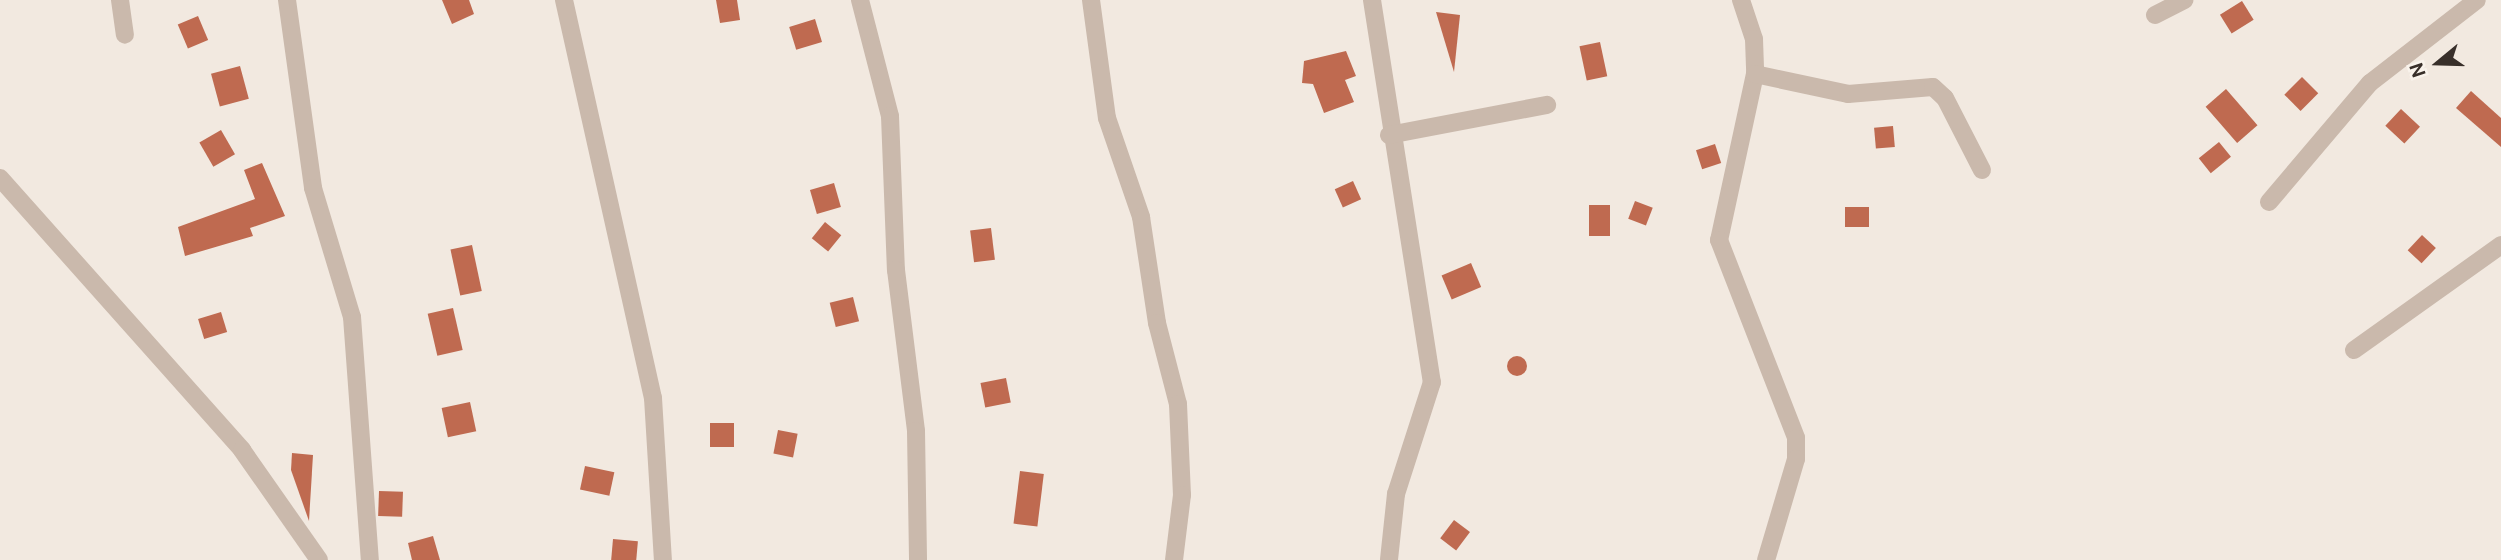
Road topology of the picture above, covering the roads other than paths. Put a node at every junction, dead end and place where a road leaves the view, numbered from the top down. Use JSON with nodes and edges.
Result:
{"nodes":[{"id":1,"x":120,"y":0,"type":"edge"},
{"id":2,"x":288,"y":0,"type":"edge"},
{"id":3,"x":564,"y":0,"type":"edge"},
{"id":4,"x":860,"y":0,"type":"edge"},
{"id":5,"x":1091,"y":0,"type":"edge"},
{"id":6,"x":1372,"y":0,"type":"edge"},
{"id":7,"x":1741,"y":0,"type":"edge"},
{"id":8,"x":2184,"y":0,"type":"edge"},
{"id":9,"x":2477,"y":0,"type":"edge"},
{"id":10,"x":2155,"y":15,"type":"dead end"},
{"id":11,"x":125,"y":34,"type":"dead end"},
{"id":12,"x":1755,"y":74,"type":"junction"},
{"id":13,"x":1547,"y":105,"type":"dead end"},
{"id":14,"x":1389,"y":135,"type":"junction"},
{"id":15,"x":1983,"y":170,"type":"dead end"},
{"id":16,"x":0,"y":178,"type":"edge"},
{"id":17,"x":2269,"y":202,"type":"dead end"},
{"id":18,"x":2501,"y":245,"type":"edge"},
{"id":19,"x":2354,"y":350,"type":"dead end"},
{"id":20,"x":319,"y":560,"type":"edge"},
{"id":21,"x":370,"y":560,"type":"edge"},
{"id":22,"x":663,"y":560,"type":"edge"},
{"id":23,"x":918,"y":560,"type":"edge"},
{"id":24,"x":1174,"y":560,"type":"edge"},
{"id":25,"x":1389,"y":560,"type":"edge"},
{"id":26,"x":1766,"y":560,"type":"edge"}],
"edges":[{"from":1,"to":11,"type":"street"},
{"from":2,"to":21,"type":"street"},
{"from":3,"to":22,"type":"street"},
{"from":4,"to":23,"type":"street"},
{"from":5,"to":24,"type":"street"},
{"from":6,"to":14,"type":"street"},
{"from":7,"to":12,"type":"street"},
{"from":8,"to":10,"type":"street"},
{"from":9,"to":17,"type":"street"},
{"from":12,"to":15,"type":"street"},
{"from":12,"to":26,"type":"street"},
{"from":13,"to":14,"type":"street"},
{"from":14,"to":25,"type":"street"},
{"from":16,"to":20,"type":"street"},
{"from":18,"to":19,"type":"street"}]}
